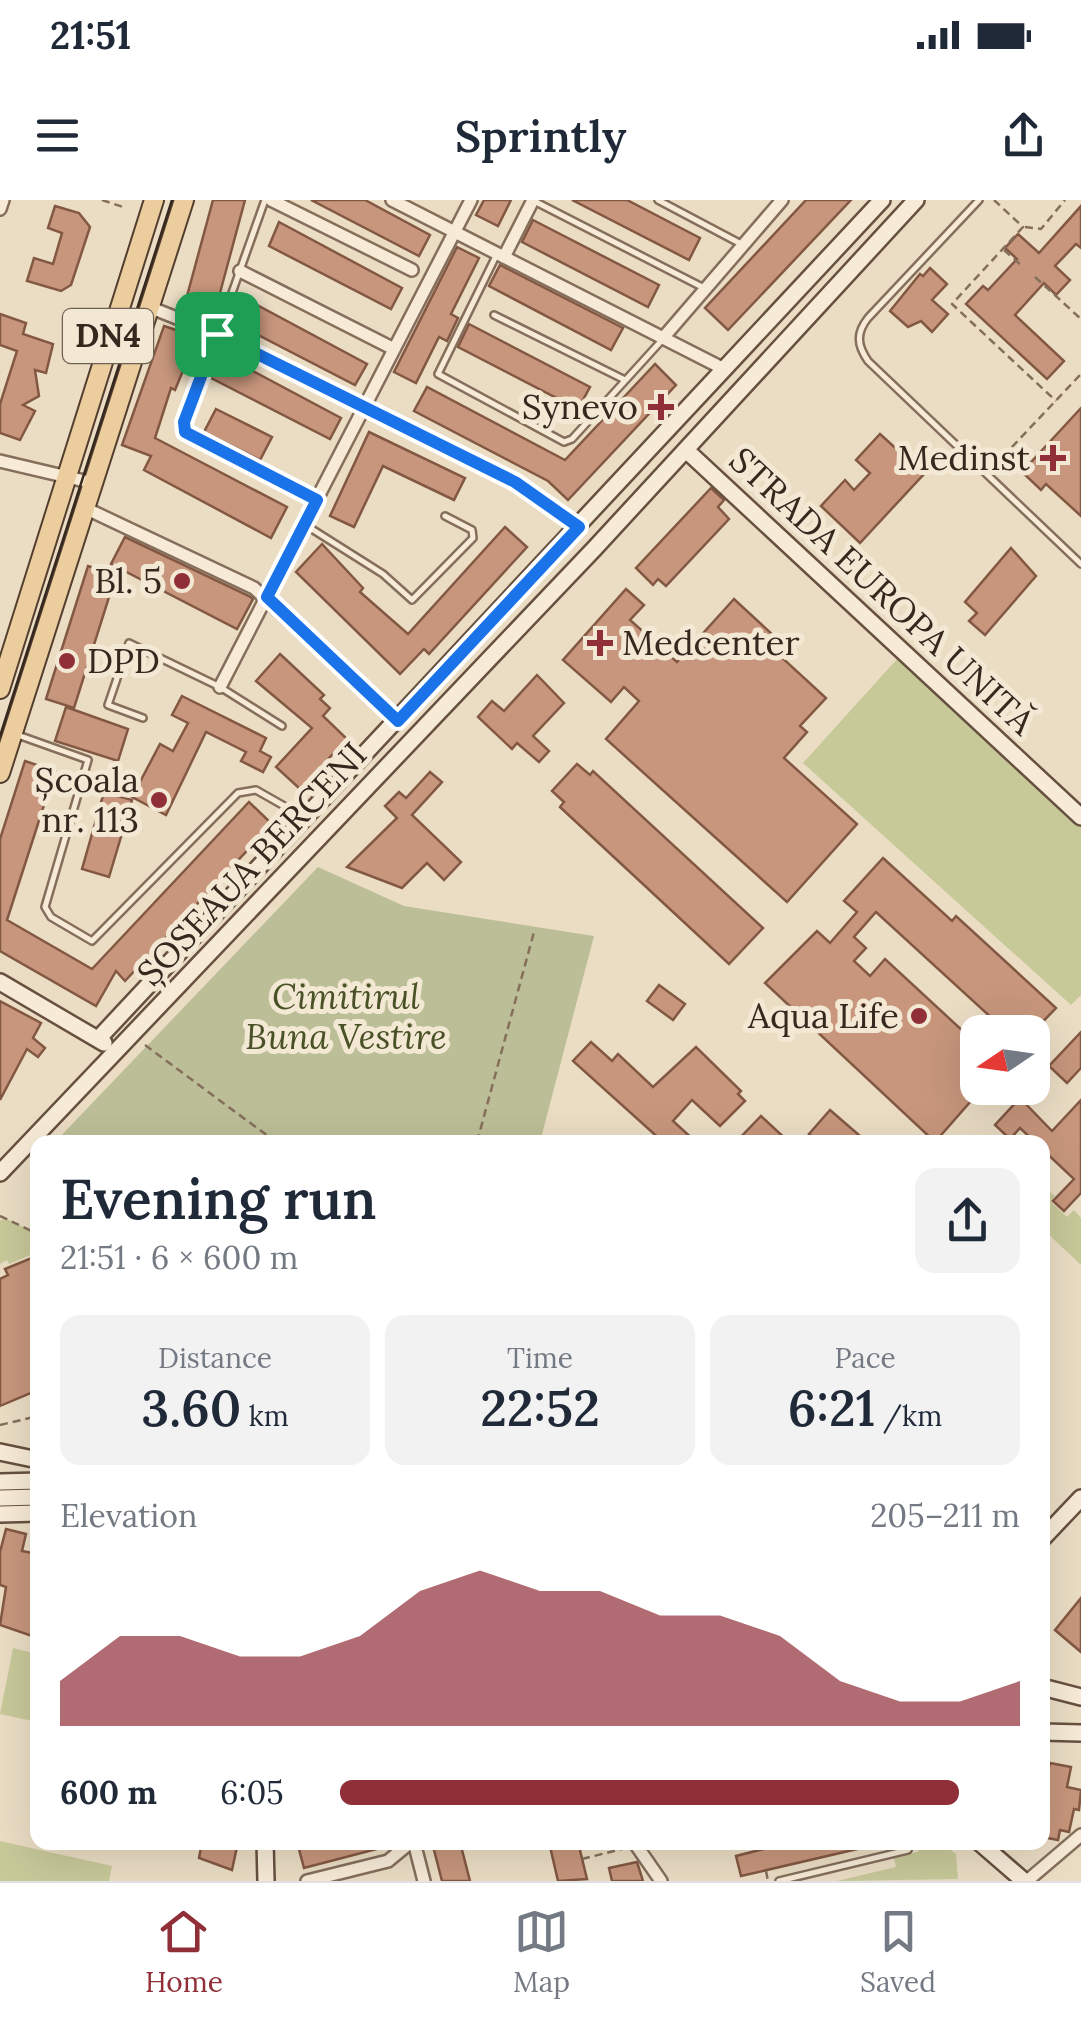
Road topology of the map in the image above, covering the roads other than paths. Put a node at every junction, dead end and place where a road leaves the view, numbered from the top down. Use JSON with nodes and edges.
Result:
{"nodes":[{"id":1,"x":3,"y":200,"type":"edge"},
{"id":2,"x":154,"y":200,"type":"edge"},
{"id":3,"x":184,"y":200,"type":"edge"},
{"id":4,"x":268,"y":200,"type":"edge"},
{"id":5,"x":392,"y":200,"type":"edge"},
{"id":6,"x":471,"y":200,"type":"edge"},
{"id":7,"x":533,"y":200,"type":"edge"},
{"id":8,"x":658,"y":200,"type":"edge"},
{"id":9,"x":782,"y":200,"type":"edge"},
{"id":10,"x":882,"y":200,"type":"edge"},
{"id":11,"x":916,"y":200,"type":"edge"},
{"id":12,"x":979,"y":200,"type":"edge"},
{"id":13,"x":0,"y":209,"type":"edge"},
{"id":14,"x":454,"y":232,"type":"junction"},
{"id":15,"x":744,"y":245,"type":"junction"},
{"id":16,"x":500,"y":255,"type":"junction"},
{"id":17,"x":412,"y":270,"type":"dead end"},
{"id":18,"x":240,"y":271,"type":"junction"},
{"id":19,"x":706,"y":289,"type":"junction"},
{"id":20,"x":149,"y":308,"type":"junction"},
{"id":21,"x":494,"y":315,"type":"dead end"},
{"id":22,"x":217,"y":334,"type":"junction"},
{"id":23,"x":664,"y":338,"type":"junction"},
{"id":24,"x":394,"y":348,"type":"junction"},
{"id":25,"x":724,"y":370,"type":"junction"},
{"id":26,"x":624,"y":380,"type":"junction"},
{"id":27,"x":365,"y":406,"type":"junction"},
{"id":28,"x":686,"y":450,"type":"junction"},
{"id":29,"x":0,"y":461,"type":"edge"},
{"id":30,"x":66,"y":474,"type":"junction"},
{"id":31,"x":93,"y":483,"type":"junction"},
{"id":32,"x":317,"y":500,"type":"junction"},
{"id":33,"x":85,"y":508,"type":"junction"},
{"id":34,"x":445,"y":516,"type":"dead end"},
{"id":35,"x":304,"y":524,"type":"junction"},
{"id":36,"x":579,"y":527,"type":"junction"},
{"id":37,"x":1081,"y":564,"type":"edge"},
{"id":38,"x":267,"y":597,"type":"junction"},
{"id":39,"x":490,"y":622,"type":"junction"},
{"id":40,"x":508,"y":639,"type":"junction"},
{"id":41,"x":220,"y":687,"type":"junction"},
{"id":42,"x":0,"y":689,"type":"edge"},
{"id":43,"x":143,"y":718,"type":"dead end"},
{"id":44,"x":398,"y":721,"type":"junction"},
{"id":45,"x":282,"y":726,"type":"dead end"},
{"id":46,"x":12,"y":733,"type":"junction"},
{"id":47,"x":0,"y":772,"type":"edge"},
{"id":48,"x":1081,"y":817,"type":"edge"},
{"id":49,"x":306,"y":819,"type":"junction"},
{"id":50,"x":0,"y":982,"type":"edge"},
{"id":51,"x":99,"y":1038,"type":"junction"},
{"id":52,"x":114,"y":1053,"type":"junction"},
{"id":53,"x":37,"y":1135,"type":"edge"},
{"id":54,"x":30,"y":1142,"type":"edge"},
{"id":55,"x":0,"y":1174,"type":"edge"},
{"id":56,"x":0,"y":1452,"type":"edge"},
{"id":57,"x":30,"y":1459,"type":"edge"},
{"id":58,"x":30,"y":1462,"type":"edge"},
{"id":59,"x":0,"y":1464,"type":"edge"},
{"id":60,"x":30,"y":1481,"type":"edge"},
{"id":61,"x":0,"y":1482,"type":"edge"},
{"id":62,"x":30,"y":1497,"type":"edge"},
{"id":63,"x":0,"y":1498,"type":"edge"},
{"id":64,"x":1081,"y":1498,"type":"edge"},
{"id":65,"x":30,"y":1513,"type":"edge"},
{"id":66,"x":0,"y":1514,"type":"edge"},
{"id":67,"x":1050,"y":1531,"type":"edge"},
{"id":68,"x":1050,"y":1689,"type":"edge"},
{"id":69,"x":1081,"y":1696,"type":"edge"},
{"id":70,"x":1050,"y":1732,"type":"edge"},
{"id":71,"x":1081,"y":1733,"type":"edge"},
{"id":72,"x":1081,"y":1834,"type":"edge"},
{"id":73,"x":265,"y":1850,"type":"edge"},
{"id":74,"x":402,"y":1850,"type":"edge"},
{"id":75,"x":414,"y":1850,"type":"edge"},
{"id":76,"x":643,"y":1850,"type":"edge"},
{"id":77,"x":908,"y":1850,"type":"dead end"},
{"id":78,"x":997,"y":1850,"type":"edge"},
{"id":79,"x":266,"y":1881,"type":"edge"},
{"id":80,"x":307,"y":1881,"type":"edge"},
{"id":81,"x":424,"y":1881,"type":"edge"},
{"id":82,"x":661,"y":1881,"type":"edge"},
{"id":83,"x":782,"y":1881,"type":"edge"},
{"id":84,"x":1026,"y":1881,"type":"edge"}],
"edges":[{"from":1,"to":13,"type":"street"},
{"from":2,"to":30,"type":"main road","number":"DN4"},
{"from":3,"to":20,"type":"main road","number":"DN4"},
{"from":4,"to":17,"type":"street"},
{"from":4,"to":18,"type":"lane"},
{"from":5,"to":14,"type":"street"},
{"from":6,"to":14,"type":"street"},
{"from":7,"to":16,"type":"street"},
{"from":7,"to":19,"type":"lane"},
{"from":8,"to":15,"type":"lane"},
{"from":9,"to":15,"type":"street"},
{"from":10,"to":25,"type":"main road","name":"ȘOSEAUA BERCENI"},
{"from":11,"to":28,"type":"main road","name":"ȘOSEAUA BERCENI"},
{"from":12,"to":37,"type":"lane"},
{"from":14,"to":16,"type":"street"},
{"from":14,"to":24,"type":"street"},
{"from":15,"to":19,"type":"street"},
{"from":16,"to":23,"type":"street"},
{"from":16,"to":26,"type":"lane"},
{"from":18,"to":22,"type":"lane"},
{"from":18,"to":24,"type":"street"},
{"from":19,"to":23,"type":"street"},
{"from":20,"to":22,"type":"street"},
{"from":20,"to":31,"type":"main road","number":"DN4"},
{"from":21,"to":26,"type":"lane"},
{"from":22,"to":27,"type":"street"},
{"from":22,"to":32,"type":"lane"},
{"from":23,"to":25,"type":"street"},
{"from":23,"to":26,"type":"lane"},
{"from":24,"to":27,"type":"street"},
{"from":25,"to":36,"type":"main road","name":"ȘOSEAUA BERCENI"},
{"from":27,"to":32,"type":"street"},
{"from":27,"to":36,"type":"street"},
{"from":28,"to":40,"type":"main road","name":"ȘOSEAUA BERCENI"},
{"from":28,"to":48,"type":"main road","name":"STRADA EUROPA UNITĂ"},
{"from":29,"to":30,"type":"street"},
{"from":30,"to":31,"type":"street"},
{"from":30,"to":42,"type":"main road","number":"DN4"},
{"from":31,"to":33,"type":"main road","number":"DN4"},
{"from":32,"to":35,"type":"street"},
{"from":33,"to":38,"type":"street"},
{"from":33,"to":46,"type":"main road","number":"DN4"},
{"from":34,"to":35,"type":"lane"},
{"from":35,"to":38,"type":"street"},
{"from":36,"to":39,"type":"main road","name":"ȘOSEAUA BERCENI"},
{"from":38,"to":41,"type":"street"},
{"from":38,"to":44,"type":"street"},
{"from":39,"to":40,"type":"main road"},
{"from":39,"to":44,"type":"main road","name":"ȘOSEAUA BERCENI"},
{"from":40,"to":52,"type":"main road","name":"ȘOSEAUA BERCENI"},
{"from":41,"to":43,"type":"lane"},
{"from":41,"to":45,"type":"lane"},
{"from":44,"to":49,"type":"main road","name":"ȘOSEAUA BERCENI"},
{"from":46,"to":47,"type":"main road","number":"DN4"},
{"from":46,"to":49,"type":"lane"},
{"from":49,"to":51,"type":"main road","name":"ȘOSEAUA BERCENI"},
{"from":50,"to":51,"type":"main road"},
{"from":51,"to":52,"type":"main road"},
{"from":52,"to":53,"type":"main road","name":"ȘOSEAUA BERCENI"},
{"from":54,"to":55,"type":"main road","name":"ȘOSEAUA BERCENI"},
{"from":56,"to":57,"type":"main road"},
{"from":58,"to":59,"type":"main road"},
{"from":60,"to":61,"type":"main road"},
{"from":62,"to":63,"type":"main road"},
{"from":64,"to":67,"type":"main road"},
{"from":65,"to":66,"type":"main road"},
{"from":68,"to":69,"type":"main road"},
{"from":70,"to":71,"type":"main road"},
{"from":72,"to":84,"type":"street"},
{"from":73,"to":79,"type":"main road"},
{"from":74,"to":80,"type":"street"},
{"from":75,"to":81,"type":"street"},
{"from":76,"to":82,"type":"street"},
{"from":77,"to":83,"type":"lane"},
{"from":78,"to":84,"type":"main road"}]}
